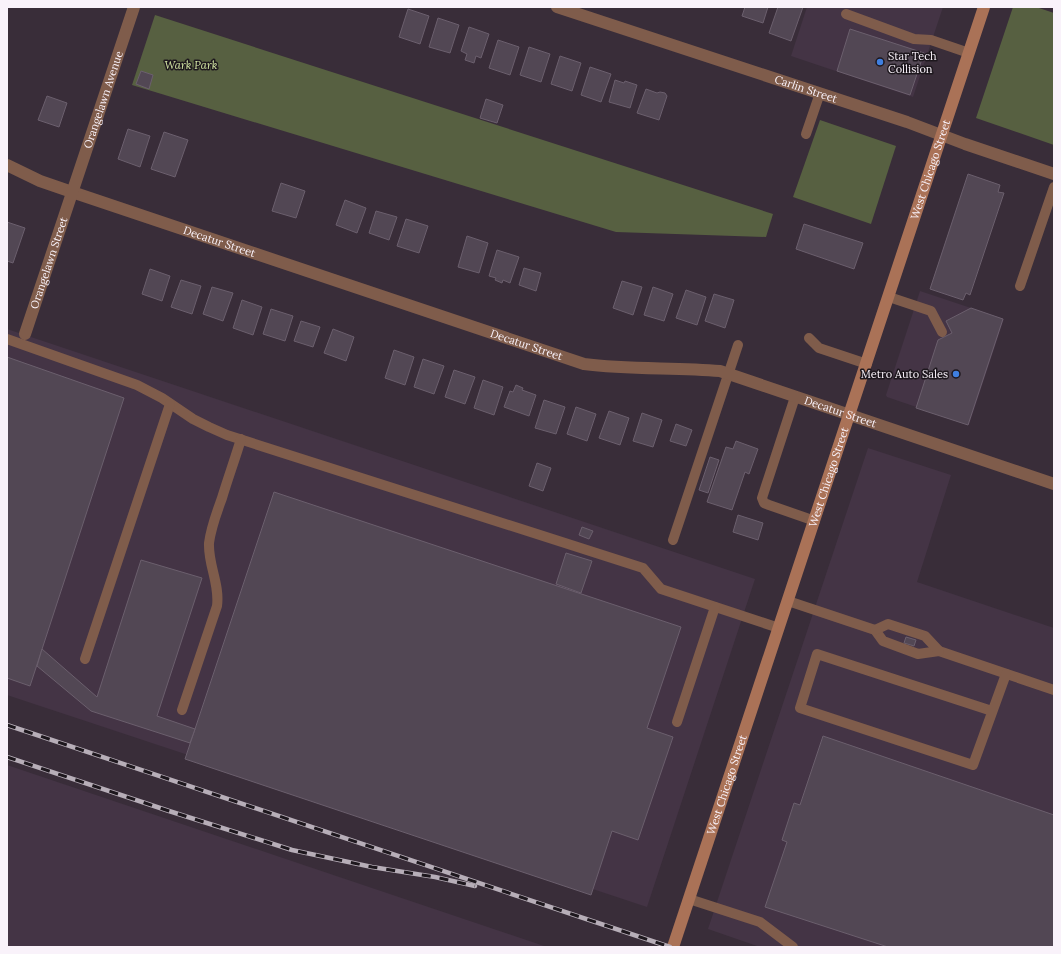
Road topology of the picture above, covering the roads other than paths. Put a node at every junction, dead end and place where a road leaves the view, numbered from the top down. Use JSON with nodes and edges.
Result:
{"nodes":[{"id":1,"x":134,"y":7,"type":"edge"},
{"id":2,"x":557,"y":7,"type":"edge"},
{"id":3,"x":984,"y":7,"type":"edge"},
{"id":4,"x":846,"y":14,"type":"dead end"},
{"id":5,"x":969,"y":53,"type":"junction"},
{"id":6,"x":820,"y":93,"type":"junction"},
{"id":7,"x":806,"y":134,"type":"dead end"},
{"id":8,"x":942,"y":135,"type":"junction"},
{"id":9,"x":7,"y":165,"type":"edge"},
{"id":10,"x":1054,"y":174,"type":"edge"},
{"id":11,"x":1054,"y":187,"type":"edge"},
{"id":12,"x":72,"y":192,"type":"junction"},
{"id":13,"x":1020,"y":286,"type":"dead end"},
{"id":14,"x":889,"y":297,"type":"junction"},
{"id":15,"x":942,"y":332,"type":"dead end"},
{"id":16,"x":25,"y":334,"type":"dead end"},
{"id":17,"x":809,"y":338,"type":"dead end"},
{"id":18,"x":7,"y":339,"type":"edge"},
{"id":19,"x":738,"y":345,"type":"dead end"},
{"id":20,"x":867,"y":364,"type":"junction"},
{"id":21,"x":728,"y":374,"type":"junction"},
{"id":22,"x":795,"y":397,"type":"junction"},
{"id":23,"x":170,"y":404,"type":"junction"},
{"id":24,"x":850,"y":415,"type":"junction"},
{"id":25,"x":241,"y":439,"type":"junction"},
{"id":26,"x":1054,"y":484,"type":"edge"},
{"id":27,"x":815,"y":521,"type":"junction"},
{"id":28,"x":673,"y":540,"type":"dead end"},
{"id":29,"x":788,"y":601,"type":"junction"},
{"id":30,"x":715,"y":607,"type":"junction"},
{"id":31,"x":779,"y":628,"type":"junction"},
{"id":32,"x":875,"y":630,"type":"junction"},
{"id":33,"x":939,"y":651,"type":"junction"},
{"id":34,"x":85,"y":659,"type":"dead end"},
{"id":35,"x":1006,"y":674,"type":"junction"},
{"id":36,"x":1054,"y":690,"type":"edge"},
{"id":37,"x":182,"y":710,"type":"dead end"},
{"id":38,"x":992,"y":711,"type":"junction"},
{"id":39,"x":677,"y":722,"type":"dead end"},
{"id":40,"x":689,"y":899,"type":"junction"},
{"id":41,"x":673,"y":947,"type":"edge"},
{"id":42,"x":793,"y":947,"type":"edge"}],
"edges":[{"from":1,"to":12,"type":"street","name":"Orangelawn Avenue"},
{"from":2,"to":6,"type":"street","name":"Carlin Street"},
{"from":3,"to":5,"type":"street","name":"West Chicago Street"},
{"from":4,"to":5,"type":"lane"},
{"from":5,"to":8,"type":"street","name":"West Chicago Street"},
{"from":6,"to":7,"type":"lane"},
{"from":6,"to":8,"type":"street","name":"Carlin Street"},
{"from":8,"to":10,"type":"street","name":"Carlin Street"},
{"from":8,"to":14,"type":"street","name":"West Chicago Street"},
{"from":9,"to":12,"type":"street","name":"Decatur Street"},
{"from":11,"to":13,"type":"lane"},
{"from":12,"to":16,"type":"street","name":"Orangelawn Street"},
{"from":12,"to":21,"type":"street","name":"Decatur Street"},
{"from":14,"to":15,"type":"lane"},
{"from":14,"to":20,"type":"street","name":"West Chicago Street"},
{"from":17,"to":20,"type":"lane"},
{"from":18,"to":23,"type":"lane"},
{"from":19,"to":21,"type":"lane"},
{"from":20,"to":24,"type":"street","name":"West Chicago Street"},
{"from":21,"to":22,"type":"street","name":"Decatur Street"},
{"from":21,"to":28,"type":"lane"},
{"from":22,"to":24,"type":"street","name":"Decatur Street"},
{"from":22,"to":27,"type":"lane"},
{"from":23,"to":25,"type":"lane"},
{"from":23,"to":34,"type":"lane"},
{"from":24,"to":26,"type":"street","name":"Decatur Street"},
{"from":24,"to":27,"type":"street","name":"West Chicago Street"},
{"from":25,"to":30,"type":"lane"},
{"from":25,"to":37,"type":"lane"},
{"from":27,"to":29,"type":"street","name":"West Chicago Street"},
{"from":29,"to":31,"type":"street","name":"West Chicago Street"},
{"from":29,"to":32,"type":"lane"},
{"from":30,"to":31,"type":"lane"},
{"from":30,"to":39,"type":"lane"},
{"from":31,"to":40,"type":"street","name":"West Chicago Street"},
{"from":32,"to":33,"type":"lane"},
{"from":32,"to":33,"type":"lane"},
{"from":33,"to":35,"type":"lane"},
{"from":35,"to":36,"type":"lane"},
{"from":35,"to":38,"type":"lane"},
{"from":38,"to":38,"type":"lane"},
{"from":40,"to":41,"type":"street","name":"West Chicago Street"},
{"from":40,"to":42,"type":"lane"}]}
